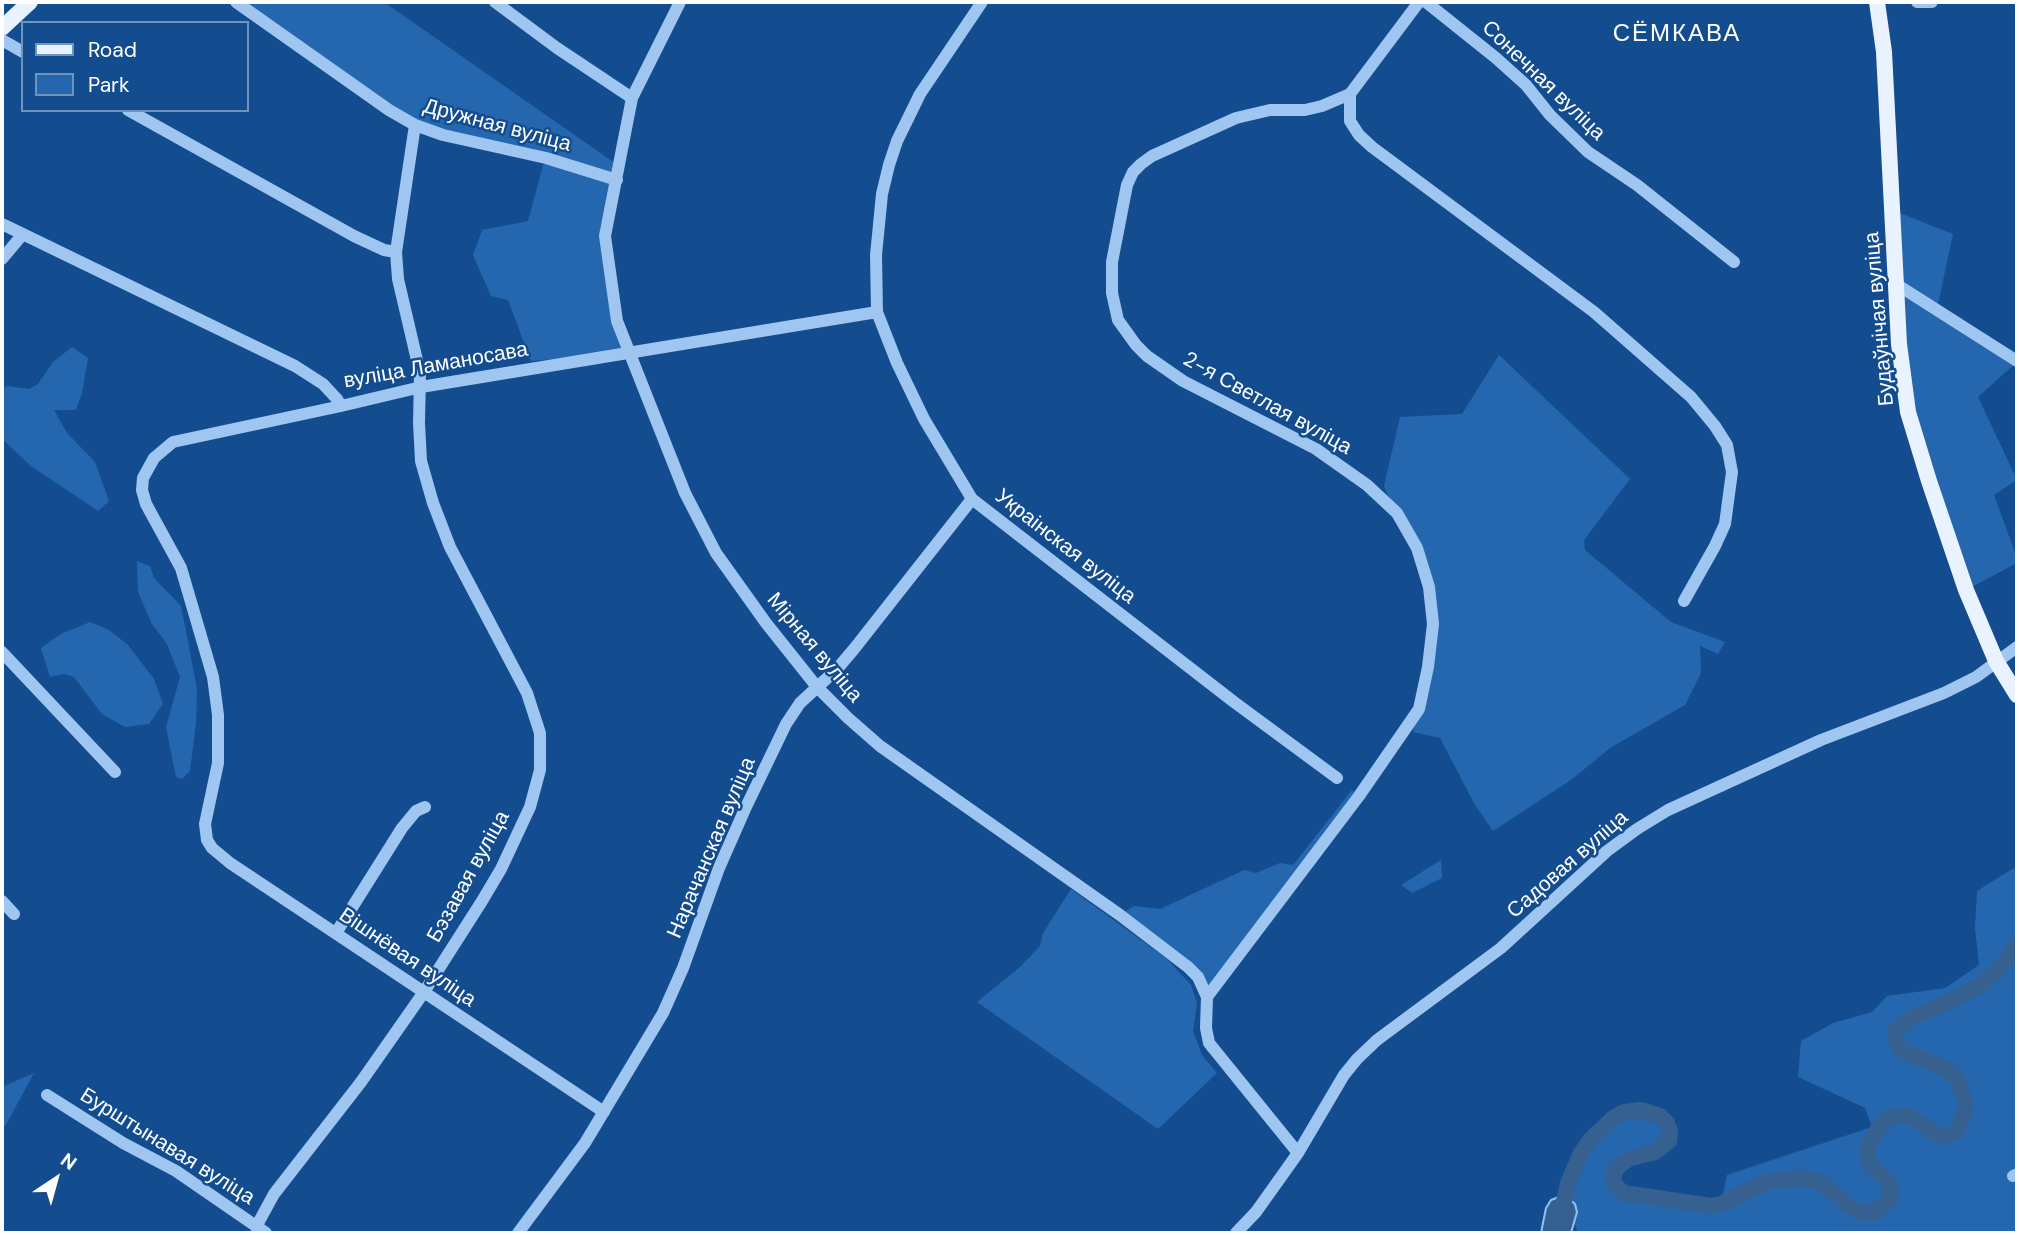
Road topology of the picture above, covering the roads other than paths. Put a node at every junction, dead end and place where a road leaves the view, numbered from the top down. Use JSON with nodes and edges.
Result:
{"nodes":[{"id":1,"x":30,"y":2,"type":"edge"},
{"id":2,"x":236,"y":2,"type":"edge"},
{"id":3,"x":495,"y":2,"type":"edge"},
{"id":4,"x":680,"y":2,"type":"edge"},
{"id":5,"x":982,"y":2,"type":"edge"},
{"id":6,"x":1419,"y":2,"type":"edge"},
{"id":7,"x":1426,"y":2,"type":"edge"},
{"id":8,"x":1877,"y":2,"type":"edge"},
{"id":9,"x":1917,"y":2,"type":"edge"},
{"id":10,"x":1932,"y":2,"type":"edge"},
{"id":11,"x":2,"y":28,"type":"edge"},
{"id":12,"x":2,"y":40,"type":"edge"},
{"id":13,"x":21,"y":51,"type":"edge"},
{"id":14,"x":1350,"y":94,"type":"junction"},
{"id":15,"x":632,"y":98,"type":"junction"},
{"id":16,"x":132,"y":112,"type":"edge"},
{"id":17,"x":415,"y":125,"type":"junction"},
{"id":18,"x":617,"y":180,"type":"junction"},
{"id":19,"x":2,"y":224,"type":"edge"},
{"id":20,"x":23,"y":234,"type":"junction"},
{"id":21,"x":396,"y":252,"type":"junction"},
{"id":22,"x":2,"y":258,"type":"edge"},
{"id":23,"x":1734,"y":262,"type":"dead end"},
{"id":24,"x":1896,"y":284,"type":"junction"},
{"id":25,"x":877,"y":312,"type":"junction"},
{"id":26,"x":629,"y":352,"type":"junction"},
{"id":27,"x":2017,"y":361,"type":"edge"},
{"id":28,"x":421,"y":387,"type":"junction"},
{"id":29,"x":341,"y":406,"type":"junction"},
{"id":30,"x":972,"y":499,"type":"junction"},
{"id":31,"x":1684,"y":601,"type":"dead end"},
{"id":32,"x":2017,"y":647,"type":"edge"},
{"id":33,"x":2,"y":653,"type":"edge"},
{"id":34,"x":1996,"y":661,"type":"junction"},
{"id":35,"x":817,"y":687,"type":"junction"},
{"id":36,"x":2017,"y":695,"type":"edge"},
{"id":37,"x":115,"y":772,"type":"dead end"},
{"id":38,"x":1336,"y":778,"type":"dead end"},
{"id":39,"x":425,"y":807,"type":"dead end"},
{"id":40,"x":2,"y":901,"type":"edge"},
{"id":41,"x":14,"y":914,"type":"dead end"},
{"id":42,"x":336,"y":933,"type":"junction"},
{"id":43,"x":424,"y":992,"type":"junction"},
{"id":44,"x":1207,"y":998,"type":"junction"},
{"id":45,"x":47,"y":1094,"type":"dead end"},
{"id":46,"x":604,"y":1112,"type":"junction"},
{"id":47,"x":1298,"y":1153,"type":"junction"},
{"id":48,"x":261,"y":1230,"type":"edge"},
{"id":49,"x":518,"y":1233,"type":"edge"},
{"id":50,"x":1236,"y":1233,"type":"edge"}],
"edges":[{"from":1,"to":11,"type":"main road"},
{"from":2,"to":17,"type":"street","name":"Дружная вуліца"},
{"from":3,"to":15,"type":"street"},
{"from":4,"to":15,"type":"street","name":"Мірная вуліца"},
{"from":5,"to":25,"type":"street","name":"Украінская вуліца"},
{"from":6,"to":14,"type":"street"},
{"from":7,"to":23,"type":"street","name":"Сонечная вуліца"},
{"from":8,"to":24,"type":"main road","name":"Будаўнічая вуліца"},
{"from":9,"to":10,"type":"street"},
{"from":12,"to":13,"type":"street"},
{"from":14,"to":31,"type":"street"},
{"from":14,"to":44,"type":"street","name":"2-я Светлая вуліца"},
{"from":15,"to":18,"type":"street","name":"Мірная вуліца"},
{"from":16,"to":21,"type":"street"},
{"from":17,"to":18,"type":"street","name":"Дружная вуліца"},
{"from":17,"to":21,"type":"street","name":"Бэзавая вуліца"},
{"from":18,"to":26,"type":"street","name":"Мірная вуліца"},
{"from":19,"to":20,"type":"street","name":"вуліца Ламаносава"},
{"from":20,"to":22,"type":"street"},
{"from":20,"to":29,"type":"street","name":"вуліца Ламаносава"},
{"from":21,"to":28,"type":"street","name":"Бэзавая вуліца"},
{"from":24,"to":27,"type":"street"},
{"from":24,"to":34,"type":"main road","name":"Будаўнічая вуліца"},
{"from":25,"to":26,"type":"street","name":"вуліца Ламаносава"},
{"from":25,"to":30,"type":"street","name":"Украінская вуліца"},
{"from":26,"to":28,"type":"street","name":"вуліца Ламаносава"},
{"from":26,"to":35,"type":"street","name":"Мірная вуліца"},
{"from":28,"to":29,"type":"street","name":"вуліца Ламаносава"},
{"from":28,"to":43,"type":"street","name":"Бэзавая вуліца"},
{"from":29,"to":42,"type":"street","name":"Вішнёвая вуліца"},
{"from":30,"to":35,"type":"street","name":"Нарачанская вуліца"},
{"from":30,"to":38,"type":"street","name":"Украінская вуліца"},
{"from":32,"to":34,"type":"street","name":"Садовая вуліца"},
{"from":33,"to":37,"type":"street"},
{"from":34,"to":36,"type":"main road","name":"Будаўнічая вуліца"},
{"from":34,"to":47,"type":"street","name":"Садовая вуліца"},
{"from":35,"to":44,"type":"street","name":"Мірная вуліца"},
{"from":35,"to":46,"type":"street","name":"Нарачанская вуліца"},
{"from":39,"to":42,"type":"street"},
{"from":40,"to":41,"type":"street"},
{"from":42,"to":43,"type":"street","name":"Вішнёвая вуліца"},
{"from":43,"to":46,"type":"street","name":"Вішнёвая вуліца"},
{"from":43,"to":48,"type":"street","name":"Бэзавая вуліца"},
{"from":44,"to":47,"type":"street"},
{"from":45,"to":48,"type":"street","name":"Бурштынавая вуліца"},
{"from":46,"to":49,"type":"street","name":"Нарачанская вуліца"},
{"from":47,"to":50,"type":"street","name":"Садовая вуліца"}]}
